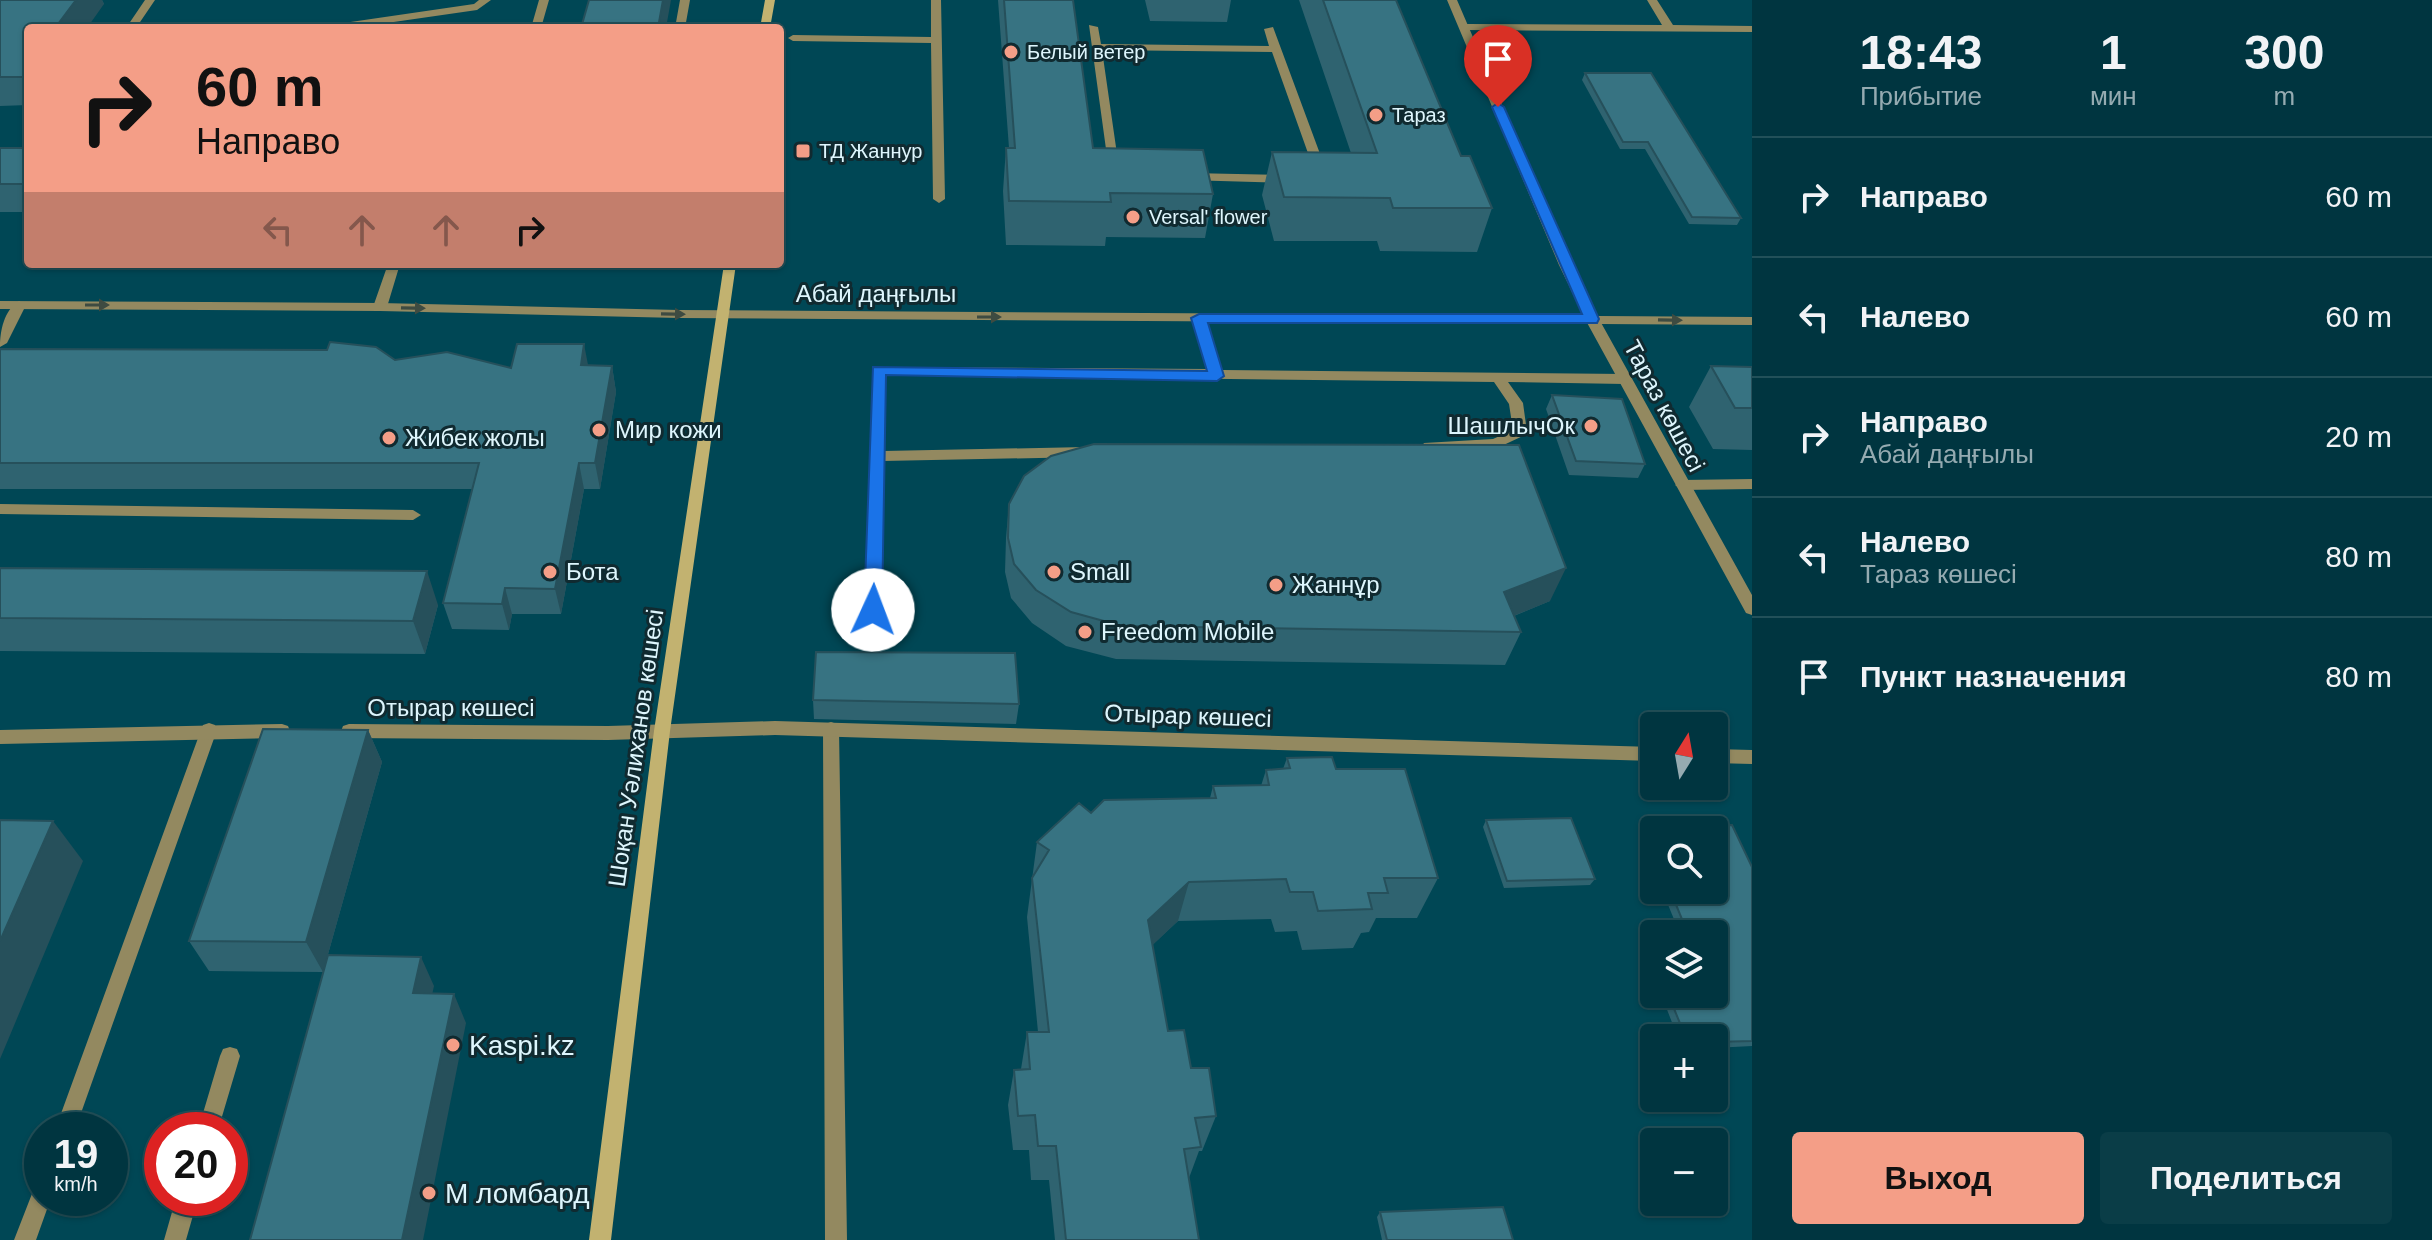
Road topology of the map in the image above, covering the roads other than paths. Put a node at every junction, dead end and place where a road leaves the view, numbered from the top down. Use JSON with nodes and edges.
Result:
{"nodes":[{"id":1,"x":150,"y":0,"type":"edge"},
{"id":2,"x":486,"y":0,"type":"edge"},
{"id":3,"x":544,"y":0,"type":"edge"},
{"id":4,"x":685,"y":0,"type":"edge"},
{"id":5,"x":770,"y":0,"type":"edge"},
{"id":6,"x":936,"y":0,"type":"edge"},
{"id":7,"x":1452,"y":0,"type":"edge"},
{"id":8,"x":1652,"y":0,"type":"edge"},
{"id":9,"x":134,"y":24,"type":"edge"},
{"id":10,"x":358,"y":24,"type":"edge"},
{"id":11,"x":537,"y":24,"type":"edge"},
{"id":12,"x":681,"y":24,"type":"edge"},
{"id":13,"x":766,"y":24,"type":"edge"},
{"id":14,"x":1093,"y":27,"type":"dead end"},
{"id":15,"x":1465,"y":27,"type":"junction"},
{"id":16,"x":1269,"y":29,"type":"dead end"},
{"id":17,"x":1670,"y":29,"type":"junction"},
{"id":18,"x":1752,"y":29,"type":"edge"},
{"id":19,"x":793,"y":38,"type":"dead end"},
{"id":20,"x":936,"y":40,"type":"junction"},
{"id":21,"x":1096,"y":47,"type":"junction"},
{"id":22,"x":1276,"y":49,"type":"junction"},
{"id":23,"x":1129,"y":176,"type":"edge"},
{"id":24,"x":1174,"y":177,"type":"edge"},
{"id":25,"x":1293,"y":179,"type":"edge"},
{"id":26,"x":1308,"y":180,"type":"edge"},
{"id":27,"x":939,"y":199,"type":"dead end"},
{"id":28,"x":393,"y":268,"type":"edge"},
{"id":29,"x":729,"y":268,"type":"edge"},
{"id":30,"x":0,"y":305,"type":"edge"},
{"id":31,"x":19,"y":305,"type":"junction"},
{"id":32,"x":380,"y":307,"type":"junction"},
{"id":33,"x":723,"y":315,"type":"junction"},
{"id":34,"x":1199,"y":318,"type":"junction"},
{"id":35,"x":1592,"y":319,"type":"junction"},
{"id":36,"x":1752,"y":321,"type":"edge"},
{"id":37,"x":0,"y":343,"type":"edge"},
{"id":38,"x":1217,"y":376,"type":"junction"},
{"id":39,"x":1498,"y":378,"type":"junction"},
{"id":40,"x":1624,"y":379,"type":"junction"},
{"id":41,"x":1416,"y":446,"type":"edge"},
{"id":42,"x":1100,"y":452,"type":"edge"},
{"id":43,"x":879,"y":456,"type":"junction"},
{"id":44,"x":1752,"y":484,"type":"edge"},
{"id":45,"x":1682,"y":485,"type":"junction"},
{"id":46,"x":0,"y":509,"type":"edge"},
{"id":47,"x":413,"y":515,"type":"dead end"},
{"id":48,"x":1752,"y":609,"type":"edge"},
{"id":49,"x":873,"y":610,"type":"dead end"},
{"id":50,"x":831,"y":729,"type":"junction"},
{"id":51,"x":209,"y":730,"type":"junction"},
{"id":52,"x":305,"y":731,"type":"edge"},
{"id":53,"x":336,"y":731,"type":"edge"},
{"id":54,"x":662,"y":731,"type":"junction"},
{"id":55,"x":0,"y":737,"type":"edge"},
{"id":56,"x":1640,"y":754,"type":"edge"},
{"id":57,"x":1728,"y":756,"type":"edge"},
{"id":58,"x":1752,"y":757,"type":"edge"},
{"id":59,"x":230,"y":1056,"type":"dead end"},
{"id":60,"x":71,"y":1112,"type":"edge"},
{"id":61,"x":213,"y":1112,"type":"edge"},
{"id":62,"x":34,"y":1216,"type":"edge"},
{"id":63,"x":182,"y":1216,"type":"edge"},
{"id":64,"x":25,"y":1240,"type":"edge"},
{"id":65,"x":175,"y":1240,"type":"edge"},
{"id":66,"x":600,"y":1240,"type":"edge"},
{"id":67,"x":836,"y":1240,"type":"edge"}],
"edges":[{"from":1,"to":9,"type":"street"},
{"from":2,"to":10,"type":"street"},
{"from":3,"to":11,"type":"street"},
{"from":4,"to":12,"type":"street"},
{"from":5,"to":13,"type":"main road"},
{"from":6,"to":20,"type":"street"},
{"from":7,"to":15,"type":"street","name":"Тараз көшесі"},
{"from":8,"to":17,"type":"street"},
{"from":14,"to":21,"type":"street"},
{"from":15,"to":17,"type":"street"},
{"from":15,"to":35,"type":"street","name":"Тараз көшесі"},
{"from":16,"to":22,"type":"street"},
{"from":17,"to":18,"type":"street"},
{"from":19,"to":20,"type":"street"},
{"from":20,"to":27,"type":"street"},
{"from":21,"to":22,"type":"street"},
{"from":21,"to":23,"type":"street"},
{"from":22,"to":26,"type":"street"},
{"from":24,"to":25,"type":"street"},
{"from":28,"to":32,"type":"street"},
{"from":29,"to":33,"type":"main road","name":"Шоқан Уәлиханов көшесі"},
{"from":30,"to":31,"type":"street","name":"Абай даңғылы"},
{"from":31,"to":32,"type":"street","name":"Абай даңғылы","one_way":true},
{"from":31,"to":37,"type":"street"},
{"from":32,"to":33,"type":"street","name":"Абай даңғылы","one_way":true},
{"from":33,"to":34,"type":"street","name":"Абай даңғылы","one_way":true},
{"from":33,"to":54,"type":"main road","name":"Шоқан Уәлиханов көшесі"},
{"from":34,"to":35,"type":"street","name":"Абай даңғылы"},
{"from":34,"to":38,"type":"street"},
{"from":35,"to":36,"type":"street","name":"Абай даңғылы","one_way":true},
{"from":35,"to":40,"type":"street","name":"Тараз көшесі"},
{"from":38,"to":39,"type":"street"},
{"from":38,"to":43,"type":"street"},
{"from":39,"to":40,"type":"street"},
{"from":39,"to":41,"type":"street"},
{"from":40,"to":45,"type":"street","name":"Тараз көшесі"},
{"from":42,"to":43,"type":"street"},
{"from":43,"to":49,"type":"street"},
{"from":44,"to":45,"type":"street"},
{"from":45,"to":48,"type":"street","name":"Тараз көшесі"},
{"from":46,"to":47,"type":"street"},
{"from":50,"to":54,"type":"street","name":"Отырар көшесі"},
{"from":50,"to":56,"type":"street","name":"Отырар көшесі"},
{"from":50,"to":67,"type":"street"},
{"from":51,"to":52,"type":"street"},
{"from":51,"to":55,"type":"street"},
{"from":51,"to":60,"type":"street"},
{"from":53,"to":54,"type":"street","name":"Отырар көшесі"},
{"from":54,"to":66,"type":"main road","name":"Шоқан Уәлиханов көшесі"},
{"from":57,"to":58,"type":"street"},
{"from":59,"to":61,"type":"street"},
{"from":62,"to":64,"type":"street"},
{"from":63,"to":65,"type":"street"}]}
